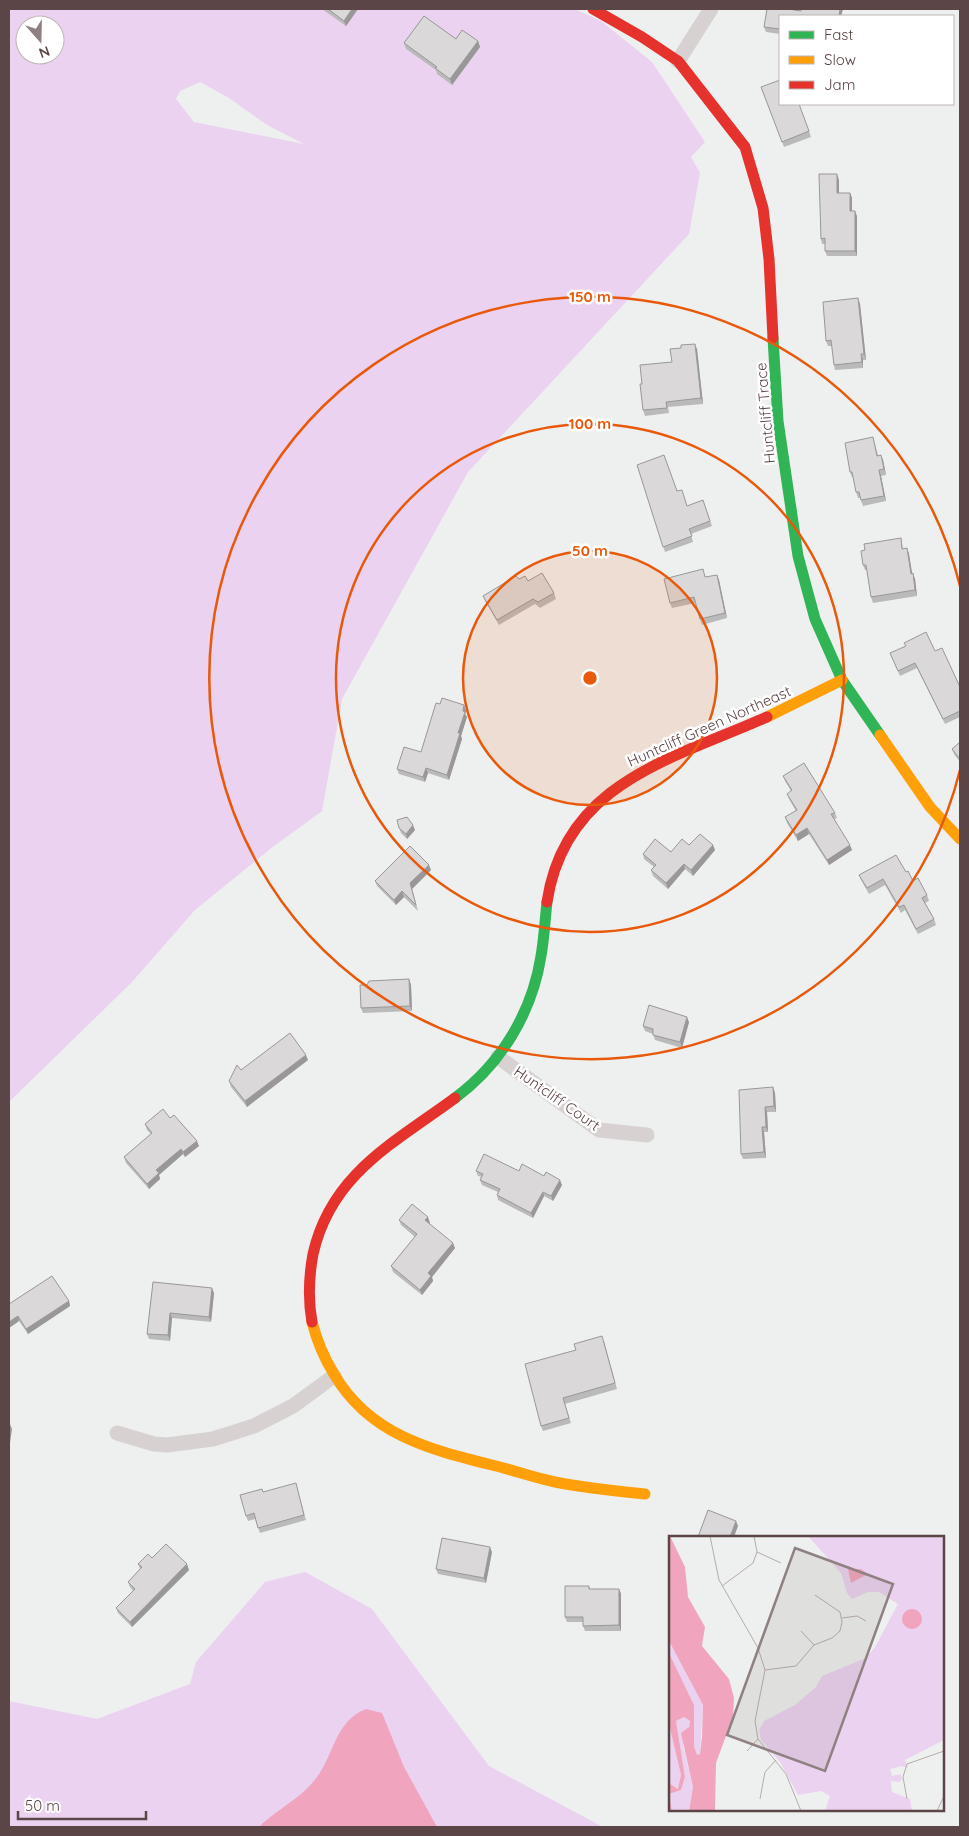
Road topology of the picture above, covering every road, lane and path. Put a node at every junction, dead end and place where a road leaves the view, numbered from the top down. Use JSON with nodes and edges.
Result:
{"nodes":[{"id":1,"x":593,"y":9,"type":"edge"},
{"id":2,"x":711,"y":9,"type":"edge"},
{"id":3,"x":678,"y":61,"type":"junction"},
{"id":4,"x":842,"y":680,"type":"junction"},
{"id":5,"x":960,"y":839,"type":"edge"},
{"id":6,"x":498,"y":1057,"type":"junction"},
{"id":7,"x":647,"y":1135,"type":"dead end"},
{"id":8,"x":334,"y":1376,"type":"junction"},
{"id":9,"x":117,"y":1433,"type":"dead end"},
{"id":10,"x":645,"y":1494,"type":"dead end"}],
"edges":[{"from":1,"to":3,"type":"street","name":"Huntcliff Trace"},
{"from":2,"to":3,"type":"street"},
{"from":3,"to":4,"type":"street","name":"Huntcliff Trace"},
{"from":4,"to":5,"type":"street","name":"Huntcliff Trace"},
{"from":4,"to":6,"type":"street","name":"Huntcliff Green Northeast"},
{"from":6,"to":7,"type":"street","name":"Huntcliff Court"},
{"from":6,"to":8,"type":"street","name":"Huntcliff Green Northeast"},
{"from":8,"to":9,"type":"street"},
{"from":8,"to":10,"type":"street","name":"Huntcliff Green Northeast"}]}
